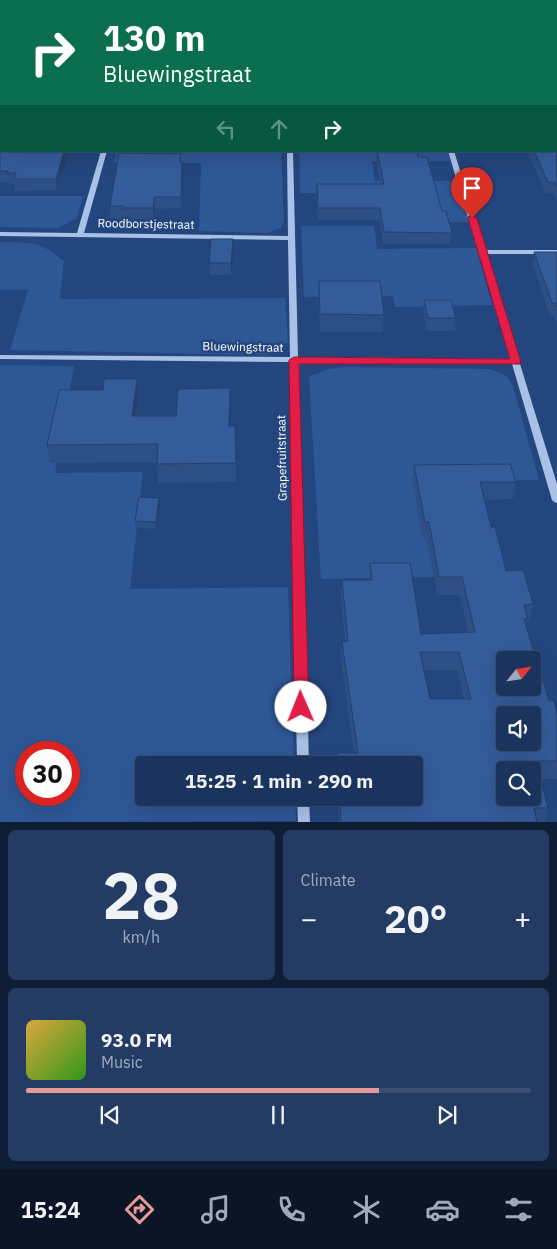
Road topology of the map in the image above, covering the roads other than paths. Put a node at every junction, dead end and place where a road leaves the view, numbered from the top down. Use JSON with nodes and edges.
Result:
{"nodes":[{"id":1,"x":104,"y":152,"type":"edge"},
{"id":2,"x":290,"y":152,"type":"edge"},
{"id":3,"x":451,"y":152,"type":"edge"},
{"id":4,"x":0,"y":234,"type":"edge"},
{"id":5,"x":80,"y":234,"type":"junction"},
{"id":6,"x":292,"y":238,"type":"junction"},
{"id":7,"x":482,"y":252,"type":"junction"},
{"id":8,"x":557,"y":252,"type":"edge"},
{"id":9,"x":0,"y":356,"type":"edge"},
{"id":10,"x":294,"y":360,"type":"junction"},
{"id":11,"x":516,"y":362,"type":"junction"},
{"id":12,"x":557,"y":500,"type":"edge"},
{"id":13,"x":303,"y":756,"type":"edge"},
{"id":14,"x":303,"y":806,"type":"edge"},
{"id":15,"x":304,"y":822,"type":"edge"}],
"edges":[{"from":1,"to":5,"type":"street"},
{"from":2,"to":6,"type":"street","name":"Grapefruitstraat"},
{"from":3,"to":7,"type":"street"},
{"from":4,"to":5,"type":"street","name":"Roodborstjestraat"},
{"from":5,"to":6,"type":"street","name":"Roodborstjestraat"},
{"from":6,"to":10,"type":"street","name":"Grapefruitstraat"},
{"from":7,"to":8,"type":"street"},
{"from":7,"to":11,"type":"street"},
{"from":9,"to":10,"type":"street","name":"Bluewingstraat"},
{"from":10,"to":11,"type":"street","name":"Bluewingstraat"},
{"from":10,"to":13,"type":"street","name":"Grapefruitstraat"},
{"from":11,"to":12,"type":"street"},
{"from":14,"to":15,"type":"street"}]}
